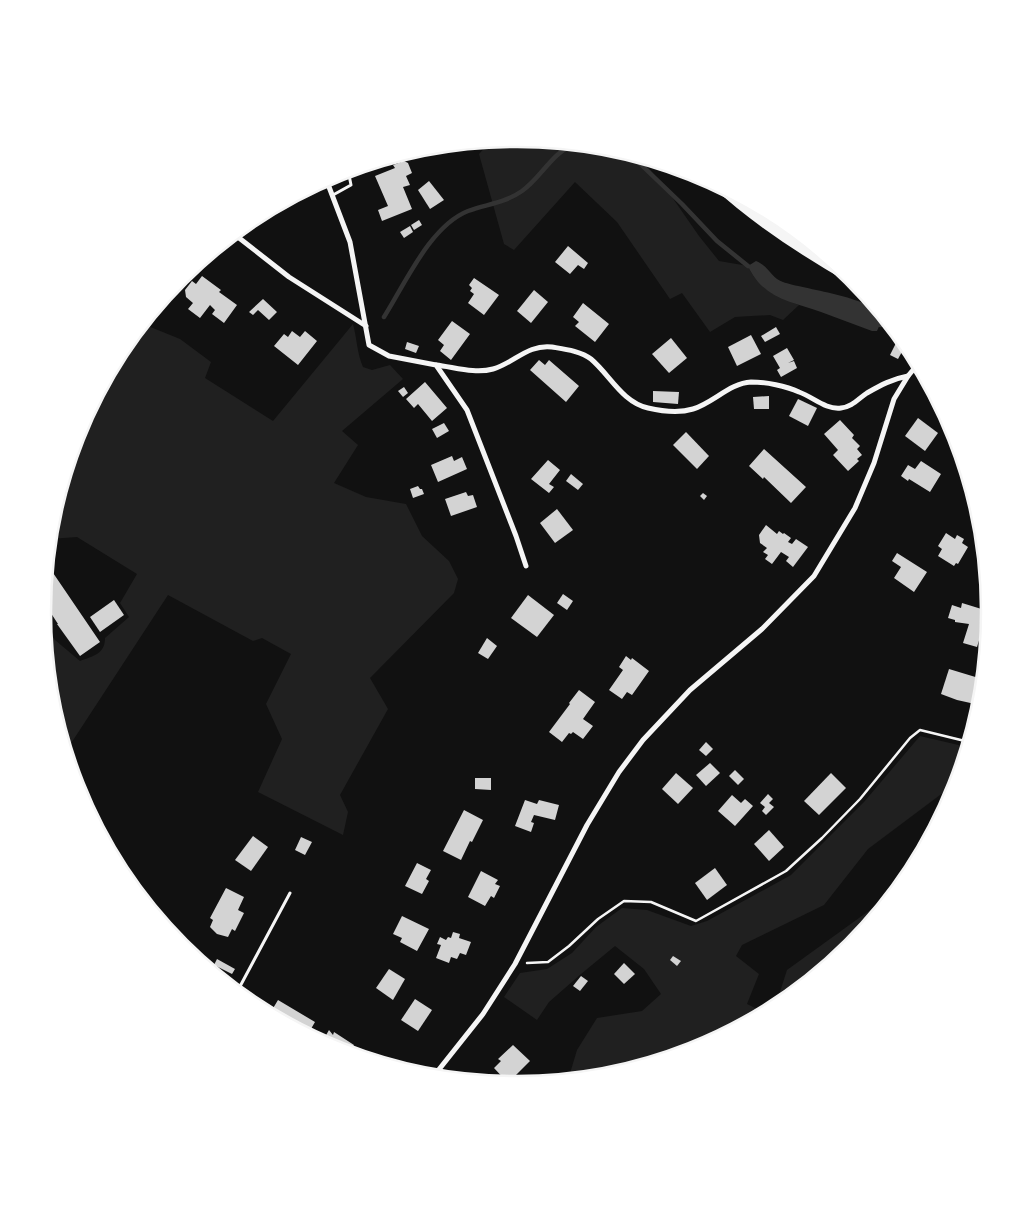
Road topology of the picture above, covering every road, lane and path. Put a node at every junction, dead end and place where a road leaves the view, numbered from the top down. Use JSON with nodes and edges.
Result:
{"nodes":[{"id":1,"x":350,"y":178,"type":"edge"},
{"id":2,"x":329,"y":186,"type":"edge"},
{"id":3,"x":333,"y":195,"type":"junction"},
{"id":4,"x":741,"y":205,"type":"edge"},
{"id":5,"x":240,"y":238,"type":"edge"},
{"id":6,"x":822,"y":262,"type":"edge"},
{"id":7,"x":366,"y":326,"type":"junction"},
{"id":8,"x":436,"y":365,"type":"junction"},
{"id":9,"x":913,"y":370,"type":"edge"},
{"id":10,"x":908,"y":376,"type":"junction"},
{"id":11,"x":526,"y":566,"type":"dead end"},
{"id":12,"x":962,"y":740,"type":"edge"},
{"id":13,"x":290,"y":893,"type":"dead end"},
{"id":14,"x":516,"y":964,"type":"junction"},
{"id":15,"x":241,"y":985,"type":"edge"},
{"id":16,"x":439,"y":1069,"type":"edge"}],
"edges":[{"from":1,"to":3,"type":"lane"},
{"from":2,"to":3,"type":"street"},
{"from":3,"to":7,"type":"street"},
{"from":4,"to":6,"type":"street"},
{"from":5,"to":7,"type":"street"},
{"from":7,"to":8,"type":"street"},
{"from":8,"to":10,"type":"street"},
{"from":8,"to":11,"type":"street"},
{"from":9,"to":10,"type":"street"},
{"from":10,"to":14,"type":"street"},
{"from":12,"to":14,"type":"path"},
{"from":13,"to":15,"type":"lane"},
{"from":14,"to":16,"type":"street"}]}
